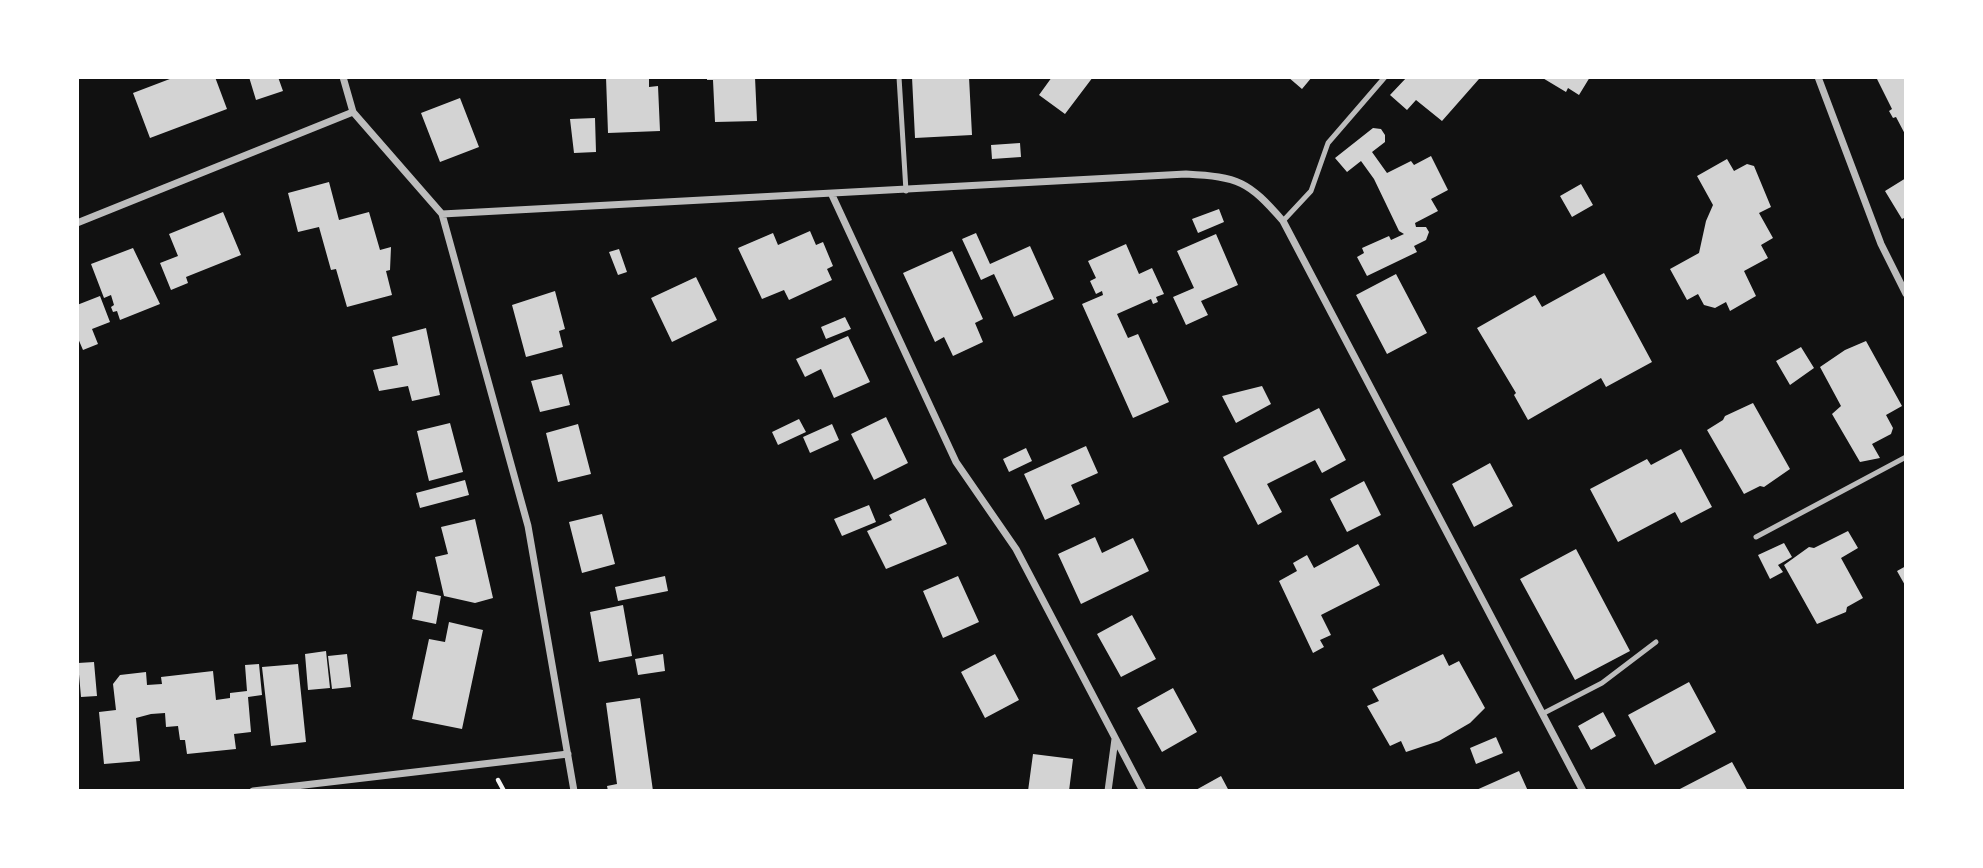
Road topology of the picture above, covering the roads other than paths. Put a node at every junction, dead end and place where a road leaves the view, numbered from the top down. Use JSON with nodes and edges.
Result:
{"nodes":[{"id":1,"x":343,"y":77,"type":"edge"},
{"id":2,"x":899,"y":77,"type":"edge"},
{"id":3,"x":1385,"y":77,"type":"edge"},
{"id":4,"x":1818,"y":77,"type":"edge"},
{"id":5,"x":353,"y":112,"type":"junction"},
{"id":6,"x":906,"y":191,"type":"junction"},
{"id":7,"x":832,"y":195,"type":"junction"},
{"id":8,"x":442,"y":214,"type":"junction"},
{"id":9,"x":1283,"y":221,"type":"junction"},
{"id":10,"x":77,"y":223,"type":"edge"},
{"id":11,"x":1906,"y":293,"type":"edge"},
{"id":12,"x":1906,"y":457,"type":"edge"},
{"id":13,"x":1756,"y":537,"type":"dead end"},
{"id":14,"x":1656,"y":642,"type":"dead end"},
{"id":15,"x":1542,"y":714,"type":"junction"},
{"id":16,"x":1115,"y":738,"type":"junction"},
{"id":17,"x":568,"y":754,"type":"junction"},
{"id":18,"x":253,"y":791,"type":"edge"},
{"id":19,"x":574,"y":791,"type":"edge"},
{"id":20,"x":1108,"y":791,"type":"edge"},
{"id":21,"x":1143,"y":791,"type":"edge"},
{"id":22,"x":1583,"y":791,"type":"edge"}],
"edges":[{"from":1,"to":5,"type":"street"},
{"from":2,"to":6,"type":"lane"},
{"from":3,"to":9,"type":"lane"},
{"from":4,"to":11,"type":"street"},
{"from":5,"to":8,"type":"street"},
{"from":5,"to":10,"type":"street"},
{"from":6,"to":7,"type":"street"},
{"from":6,"to":9,"type":"street"},
{"from":7,"to":8,"type":"street"},
{"from":7,"to":16,"type":"street"},
{"from":8,"to":17,"type":"street"},
{"from":9,"to":15,"type":"street"},
{"from":12,"to":13,"type":"lane"},
{"from":14,"to":15,"type":"lane"},
{"from":15,"to":22,"type":"street"},
{"from":16,"to":20,"type":"street"},
{"from":16,"to":21,"type":"street"},
{"from":17,"to":18,"type":"street"},
{"from":17,"to":19,"type":"street"}]}
